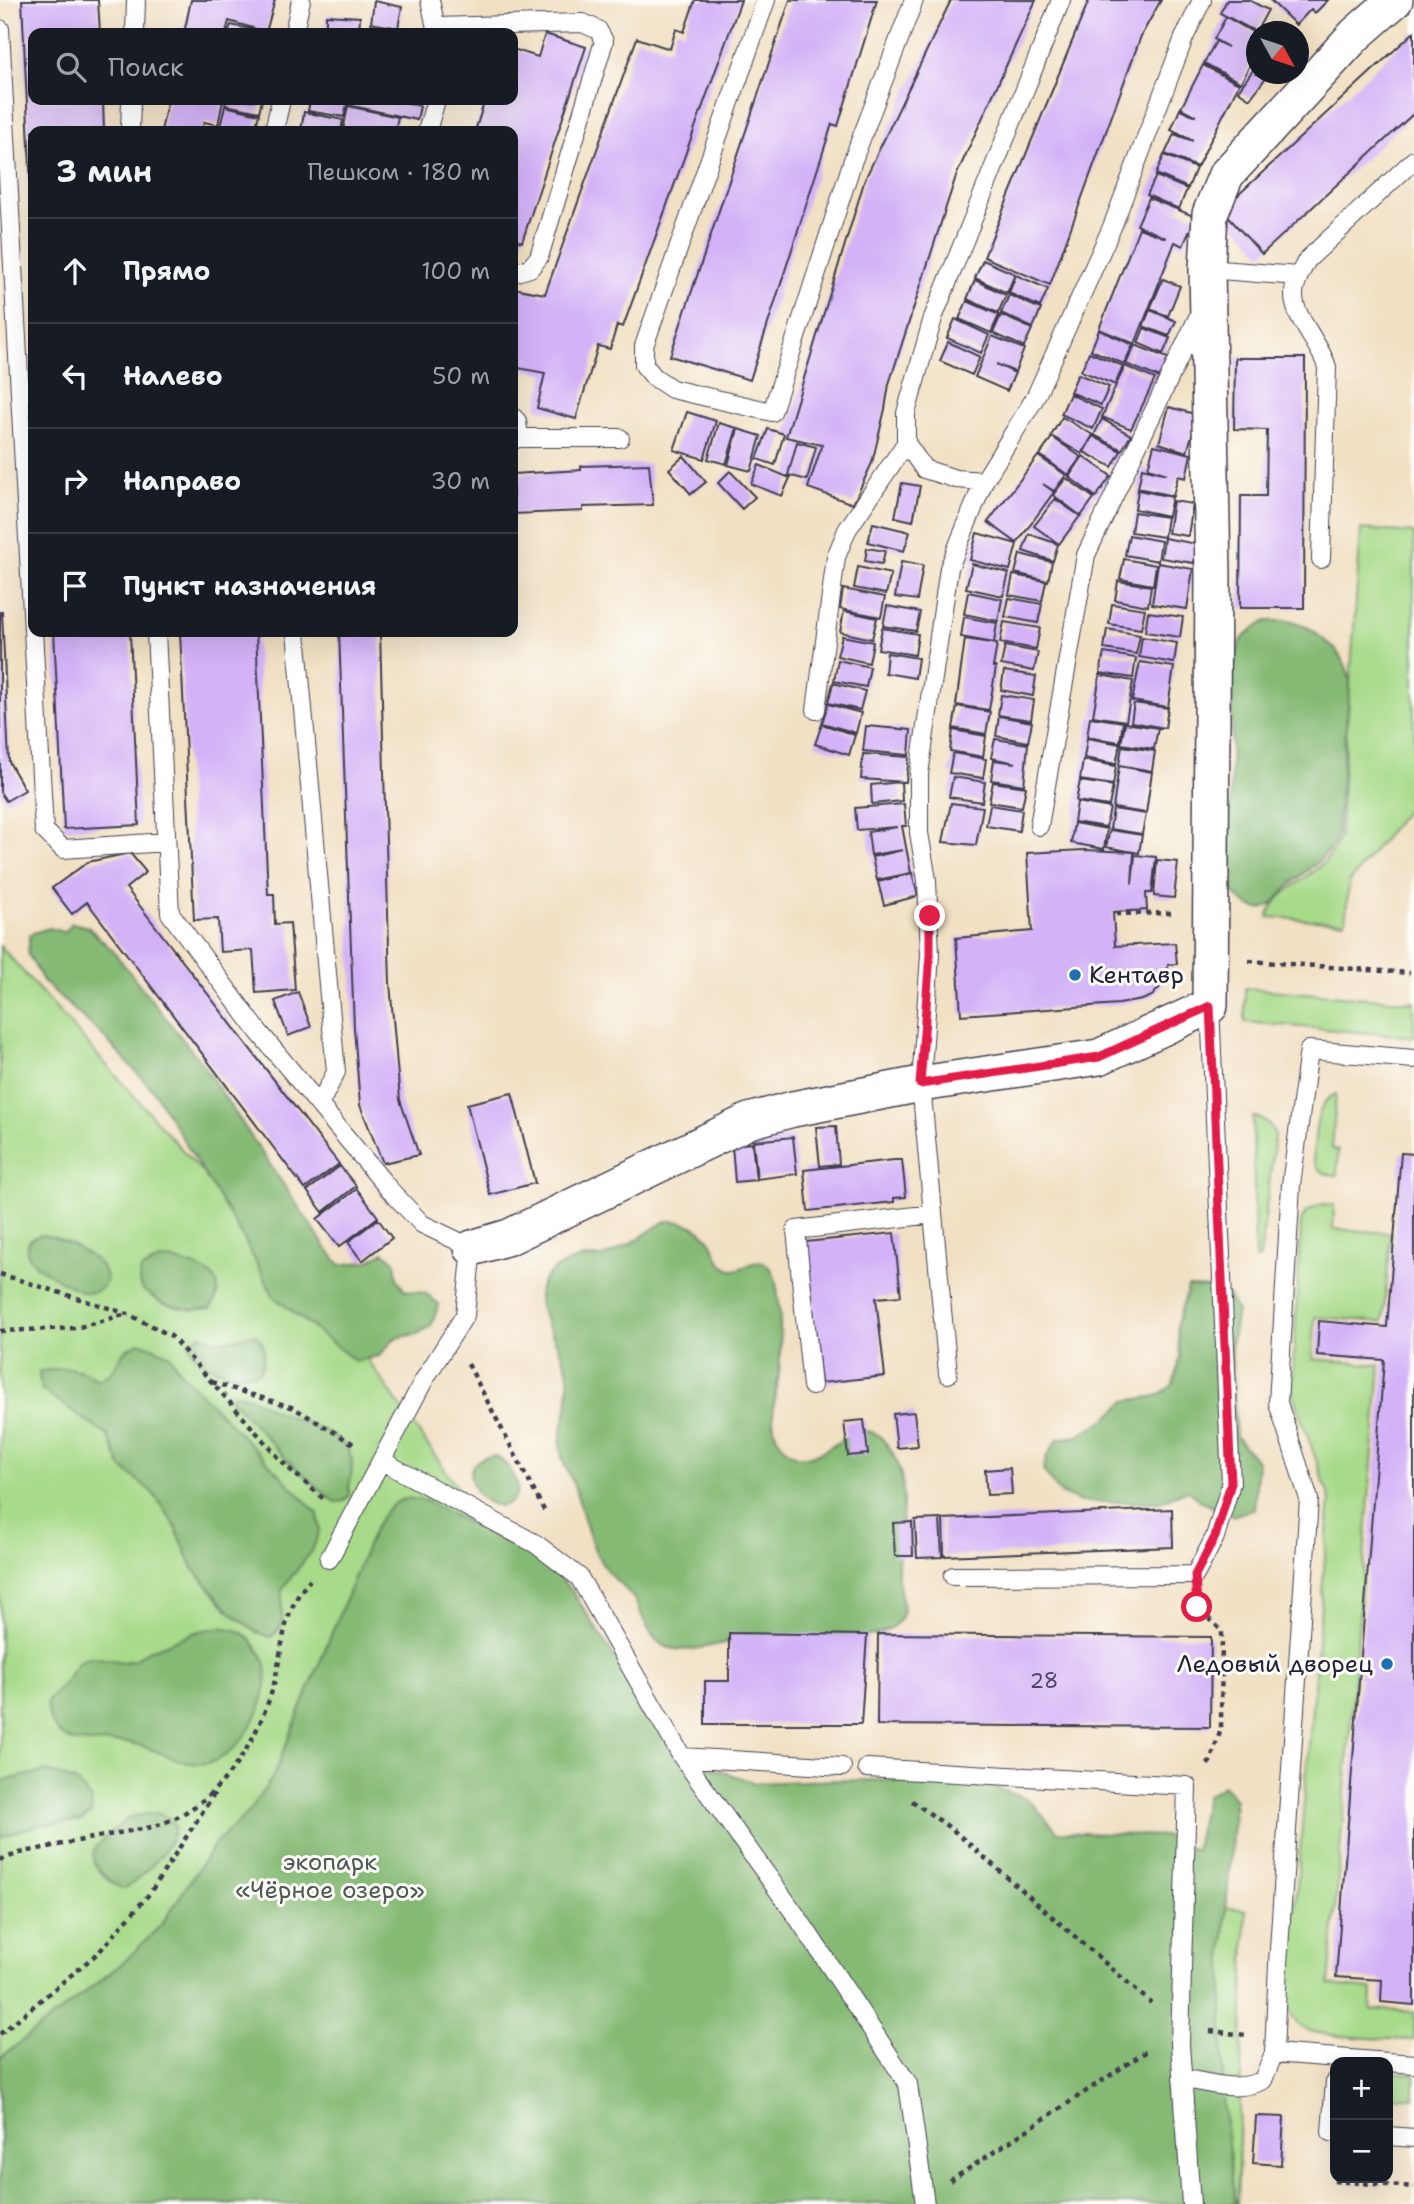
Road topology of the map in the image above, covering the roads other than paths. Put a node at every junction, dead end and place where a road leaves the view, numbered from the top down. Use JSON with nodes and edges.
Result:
{"nodes":[{"id":1,"x":136,"y":0,"type":"edge"},
{"id":2,"x":301,"y":0,"type":"edge"},
{"id":3,"x":430,"y":0,"type":"edge"},
{"id":4,"x":766,"y":0,"type":"edge"},
{"id":5,"x":914,"y":0,"type":"edge"},
{"id":6,"x":1061,"y":0,"type":"edge"},
{"id":7,"x":1202,"y":0,"type":"edge"},
{"id":8,"x":1395,"y":0,"type":"edge"},
{"id":9,"x":135,"y":28,"type":"edge"},
{"id":10,"x":295,"y":28,"type":"edge"},
{"id":11,"x":436,"y":28,"type":"edge"},
{"id":12,"x":478,"y":28,"type":"edge"},
{"id":13,"x":0,"y":29,"type":"edge"},
{"id":14,"x":131,"y":105,"type":"edge"},
{"id":15,"x":280,"y":105,"type":"edge"},
{"id":16,"x":435,"y":105,"type":"edge"},
{"id":17,"x":130,"y":126,"type":"edge"},
{"id":18,"x":275,"y":126,"type":"edge"},
{"id":19,"x":428,"y":126,"type":"edge"},
{"id":20,"x":1414,"y":160,"type":"edge"},
{"id":21,"x":518,"y":272,"type":"edge"},
{"id":22,"x":1298,"y":276,"type":"junction"},
{"id":23,"x":1208,"y":283,"type":"junction"},
{"id":24,"x":620,"y":438,"type":"dead end"},
{"id":25,"x":518,"y":439,"type":"edge"},
{"id":26,"x":906,"y":443,"type":"junction"},
{"id":27,"x":984,"y":481,"type":"junction"},
{"id":28,"x":28,"y":539,"type":"edge"},
{"id":29,"x":1321,"y":559,"type":"dead end"},
{"id":30,"x":33,"y":637,"type":"edge"},
{"id":31,"x":156,"y":637,"type":"edge"},
{"id":32,"x":296,"y":637,"type":"edge"},
{"id":33,"x":816,"y":710,"type":"dead end"},
{"id":34,"x":1039,"y":827,"type":"dead end"},
{"id":35,"x":166,"y":842,"type":"junction"},
{"id":36,"x":1210,"y":1006,"type":"junction"},
{"id":37,"x":1414,"y":1059,"type":"edge"},
{"id":38,"x":920,"y":1084,"type":"junction"},
{"id":39,"x":319,"y":1105,"type":"junction"},
{"id":40,"x":933,"y":1214,"type":"junction"},
{"id":41,"x":472,"y":1248,"type":"junction"},
{"id":42,"x":948,"y":1374,"type":"dead end"},
{"id":43,"x":812,"y":1386,"type":"dead end"},
{"id":44,"x":382,"y":1461,"type":"junction"},
{"id":45,"x":330,"y":1559,"type":"road end"},
{"id":46,"x":953,"y":1576,"type":"dead end"},
{"id":47,"x":682,"y":1757,"type":"junction"},
{"id":48,"x":842,"y":1767,"type":"dead end"},
{"id":49,"x":867,"y":1768,"type":"road end"},
{"id":50,"x":1275,"y":2045,"type":"junction"},
{"id":51,"x":1330,"y":2058,"type":"edge"},
{"id":52,"x":1393,"y":2062,"type":"edge"},
{"id":53,"x":1414,"y":2064,"type":"edge"},
{"id":54,"x":1182,"y":2078,"type":"junction"},
{"id":55,"x":1393,"y":2136,"type":"edge"},
{"id":56,"x":1414,"y":2138,"type":"edge"},
{"id":57,"x":925,"y":2201,"type":"edge"},
{"id":58,"x":1191,"y":2204,"type":"edge"}],
"edges":[{"from":1,"to":9,"type":"lane"},
{"from":2,"to":10,"type":"lane"},
{"from":3,"to":11,"type":"lane"},
{"from":4,"to":5,"type":"lane"},
{"from":6,"to":26,"type":"lane"},
{"from":7,"to":27,"type":"lane"},
{"from":8,"to":23,"type":"street"},
{"from":12,"to":21,"type":"lane"},
{"from":13,"to":28,"type":"lane"},
{"from":14,"to":17,"type":"lane"},
{"from":15,"to":18,"type":"lane"},
{"from":16,"to":19,"type":"lane"},
{"from":20,"to":22,"type":"lane"},
{"from":22,"to":23,"type":"lane"},
{"from":22,"to":29,"type":"lane"},
{"from":23,"to":34,"type":"lane"},
{"from":23,"to":36,"type":"street"},
{"from":24,"to":25,"type":"lane"},
{"from":26,"to":27,"type":"lane"},
{"from":26,"to":33,"type":"lane"},
{"from":27,"to":38,"type":"lane"},
{"from":30,"to":35,"type":"lane"},
{"from":31,"to":35,"type":"lane"},
{"from":32,"to":39,"type":"lane"},
{"from":35,"to":39,"type":"lane"},
{"from":36,"to":38,"type":"street"},
{"from":36,"to":46,"type":"lane"},
{"from":37,"to":50,"type":"lane"},
{"from":38,"to":40,"type":"lane"},
{"from":38,"to":41,"type":"street"},
{"from":39,"to":41,"type":"lane"},
{"from":40,"to":42,"type":"lane"},
{"from":40,"to":43,"type":"lane"},
{"from":41,"to":44,"type":"lane"},
{"from":44,"to":45,"type":"lane"},
{"from":44,"to":47,"type":"lane"},
{"from":47,"to":48,"type":"lane"},
{"from":47,"to":57,"type":"lane"},
{"from":49,"to":54,"type":"lane"},
{"from":50,"to":51,"type":"lane"},
{"from":50,"to":54,"type":"lane"},
{"from":52,"to":53,"type":"lane"},
{"from":54,"to":58,"type":"lane"},
{"from":55,"to":56,"type":"lane"}]}
